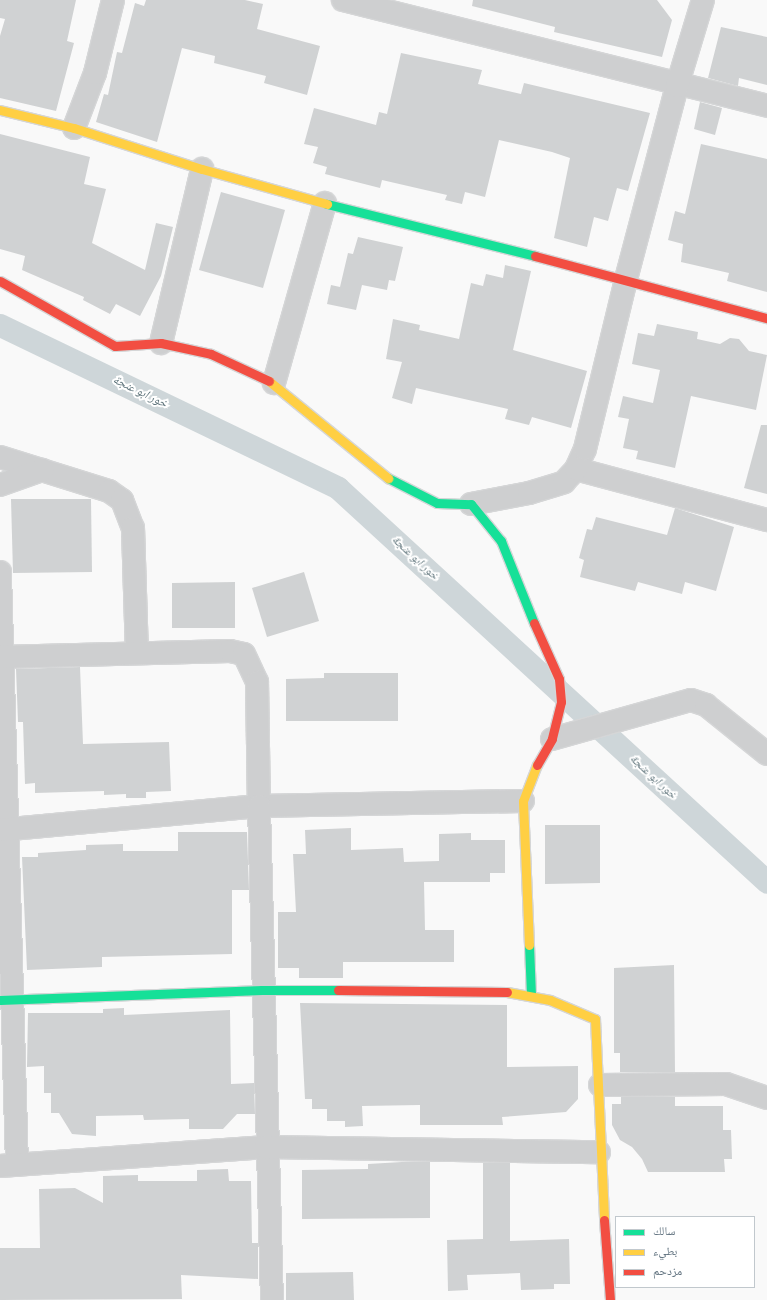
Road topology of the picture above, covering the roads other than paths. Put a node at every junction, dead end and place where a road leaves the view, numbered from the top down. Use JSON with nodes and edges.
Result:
{"nodes":[{"id":1,"x":113,"y":0,"type":"edge"},
{"id":2,"x":343,"y":0,"type":"edge"},
{"id":3,"x":704,"y":0,"type":"edge"},
{"id":4,"x":677,"y":86,"type":"junction"},
{"id":5,"x":767,"y":106,"type":"edge"},
{"id":6,"x":0,"y":110,"type":"edge"},
{"id":7,"x":74,"y":128,"type":"junction"},
{"id":8,"x":202,"y":169,"type":"junction"},
{"id":9,"x":325,"y":203,"type":"junction"},
{"id":10,"x":626,"y":279,"type":"junction"},
{"id":11,"x":0,"y":281,"type":"edge"},
{"id":12,"x":767,"y":318,"type":"edge"},
{"id":13,"x":160,"y":343,"type":"junction"},
{"id":14,"x":274,"y":383,"type":"junction"},
{"id":15,"x":0,"y":457,"type":"edge"},
{"id":16,"x":576,"y":469,"type":"junction"},
{"id":17,"x":42,"y":470,"type":"junction"},
{"id":18,"x":0,"y":485,"type":"edge"},
{"id":19,"x":471,"y":504,"type":"junction"},
{"id":20,"x":767,"y":520,"type":"edge"},
{"id":21,"x":0,"y":572,"type":"edge"},
{"id":22,"x":137,"y":653,"type":"junction"},
{"id":23,"x":2,"y":657,"type":"edge"},
{"id":24,"x":552,"y":740,"type":"junction"},
{"id":25,"x":767,"y":754,"type":"edge"},
{"id":26,"x":523,"y":801,"type":"junction"},
{"id":27,"x":259,"y":806,"type":"junction"},
{"id":28,"x":5,"y":830,"type":"edge"},
{"id":29,"x":262,"y":990,"type":"junction"},
{"id":30,"x":531,"y":995,"type":"junction"},
{"id":31,"x":7,"y":1000,"type":"edge"},
{"id":32,"x":600,"y":1085,"type":"junction"},
{"id":33,"x":767,"y":1098,"type":"edge"},
{"id":34,"x":266,"y":1147,"type":"junction"},
{"id":35,"x":599,"y":1152,"type":"junction"},
{"id":36,"x":8,"y":1165,"type":"edge"},
{"id":37,"x":272,"y":1300,"type":"edge"},
{"id":38,"x":610,"y":1300,"type":"edge"}],
"edges":[{"from":1,"to":7,"type":"street"},
{"from":2,"to":4,"type":"street"},
{"from":3,"to":4,"type":"street"},
{"from":4,"to":5,"type":"street"},
{"from":4,"to":10,"type":"street"},
{"from":6,"to":7,"type":"street"},
{"from":7,"to":8,"type":"street"},
{"from":8,"to":9,"type":"street"},
{"from":8,"to":13,"type":"street"},
{"from":9,"to":10,"type":"street"},
{"from":9,"to":14,"type":"street"},
{"from":10,"to":12,"type":"street"},
{"from":10,"to":16,"type":"street"},
{"from":11,"to":13,"type":"street"},
{"from":13,"to":14,"type":"street"},
{"from":14,"to":19,"type":"street"},
{"from":15,"to":17,"type":"street"},
{"from":16,"to":19,"type":"street"},
{"from":16,"to":20,"type":"street"},
{"from":17,"to":18,"type":"street"},
{"from":17,"to":22,"type":"street"},
{"from":19,"to":24,"type":"street"},
{"from":21,"to":23,"type":"street"},
{"from":22,"to":23,"type":"street"},
{"from":22,"to":27,"type":"street"},
{"from":23,"to":28,"type":"street"},
{"from":24,"to":25,"type":"street"},
{"from":24,"to":26,"type":"street"},
{"from":26,"to":27,"type":"street"},
{"from":26,"to":30,"type":"street"},
{"from":27,"to":28,"type":"street"},
{"from":27,"to":29,"type":"street"},
{"from":28,"to":31,"type":"street"},
{"from":29,"to":30,"type":"street"},
{"from":29,"to":31,"type":"street"},
{"from":29,"to":34,"type":"street"},
{"from":30,"to":32,"type":"street"},
{"from":31,"to":36,"type":"street"},
{"from":32,"to":33,"type":"street"},
{"from":32,"to":35,"type":"street"},
{"from":34,"to":35,"type":"street"},
{"from":34,"to":36,"type":"street"},
{"from":34,"to":37,"type":"street"},
{"from":35,"to":38,"type":"street"}]}
